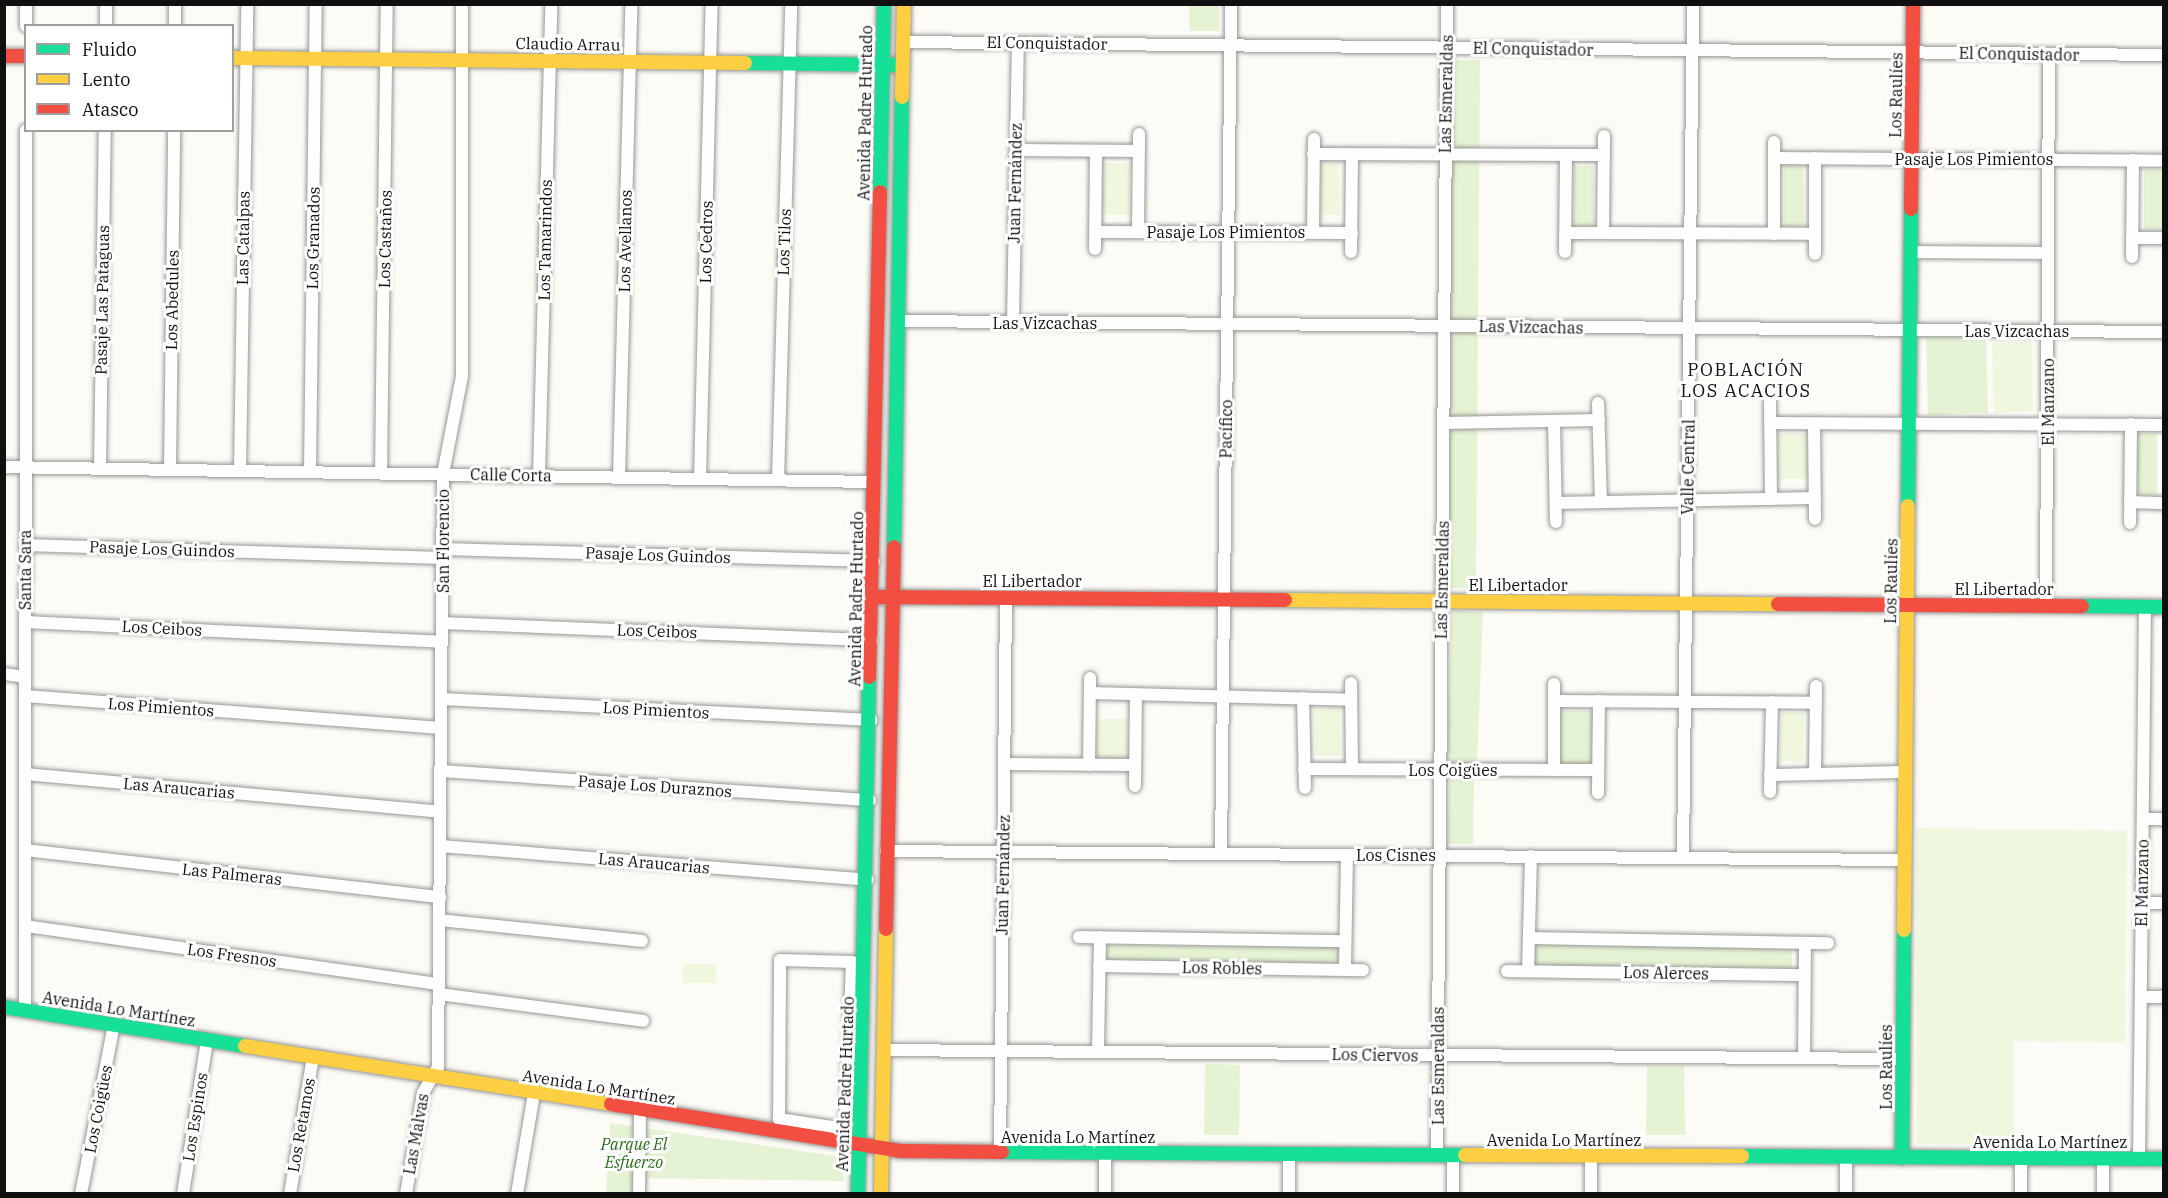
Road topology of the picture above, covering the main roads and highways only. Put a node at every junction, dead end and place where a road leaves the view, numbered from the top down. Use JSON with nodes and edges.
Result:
{"nodes":[{"id":1,"x":884,"y":4,"type":"edge"},
{"id":2,"x":904,"y":4,"type":"edge"},
{"id":3,"x":1913,"y":4,"type":"edge"},
{"id":4,"x":4,"y":56,"type":"edge"},
{"id":5,"x":24,"y":56,"type":"edge"},
{"id":6,"x":239,"y":58,"type":"edge"},
{"id":7,"x":883,"y":63,"type":"junction"},
{"id":8,"x":903,"y":65,"type":"junction"},
{"id":9,"x":873,"y":597,"type":"junction"},
{"id":10,"x":895,"y":597,"type":"junction"},
{"id":11,"x":1907,"y":605,"type":"junction"},
{"id":12,"x":2163,"y":607,"type":"edge"},
{"id":13,"x":4,"y":1007,"type":"edge"},
{"id":14,"x":859,"y":1146,"type":"junction"},
{"id":15,"x":882,"y":1148,"type":"junction"},
{"id":16,"x":1902,"y":1158,"type":"junction"},
{"id":17,"x":2163,"y":1159,"type":"edge"},
{"id":18,"x":858,"y":1194,"type":"edge"},
{"id":19,"x":881,"y":1194,"type":"edge"}],
"edges":[{"from":1,"to":7,"type":"main road","name":"Avenida Padre Hurtado"},
{"from":2,"to":8,"type":"main road"},
{"from":3,"to":11,"type":"main road","name":"Los Raulíes"},
{"from":4,"to":5,"type":"main road"},
{"from":6,"to":7,"type":"main road","name":"Claudio Arrau"},
{"from":7,"to":8,"type":"main road","name":"Claudio Arrau"},
{"from":7,"to":9,"type":"main road","name":"Avenida Padre Hurtado"},
{"from":8,"to":10,"type":"main road"},
{"from":9,"to":10,"type":"main road","name":"El Libertador"},
{"from":9,"to":14,"type":"main road","name":"Avenida Padre Hurtado"},
{"from":10,"to":11,"type":"main road","name":"El Libertador"},
{"from":10,"to":15,"type":"main road"},
{"from":11,"to":12,"type":"main road","name":"El Libertador"},
{"from":11,"to":16,"type":"main road","name":"Los Raulíes"},
{"from":13,"to":14,"type":"main road","name":"Avenida Lo Martínez"},
{"from":14,"to":15,"type":"main road","name":"Avenida Lo Martínez"},
{"from":14,"to":18,"type":"main road","name":"Avenida Padre Hurtado"},
{"from":15,"to":16,"type":"main road","name":"Avenida Lo Martínez"},
{"from":15,"to":19,"type":"main road"},
{"from":16,"to":17,"type":"main road","name":"Avenida Lo Martínez"}]}
